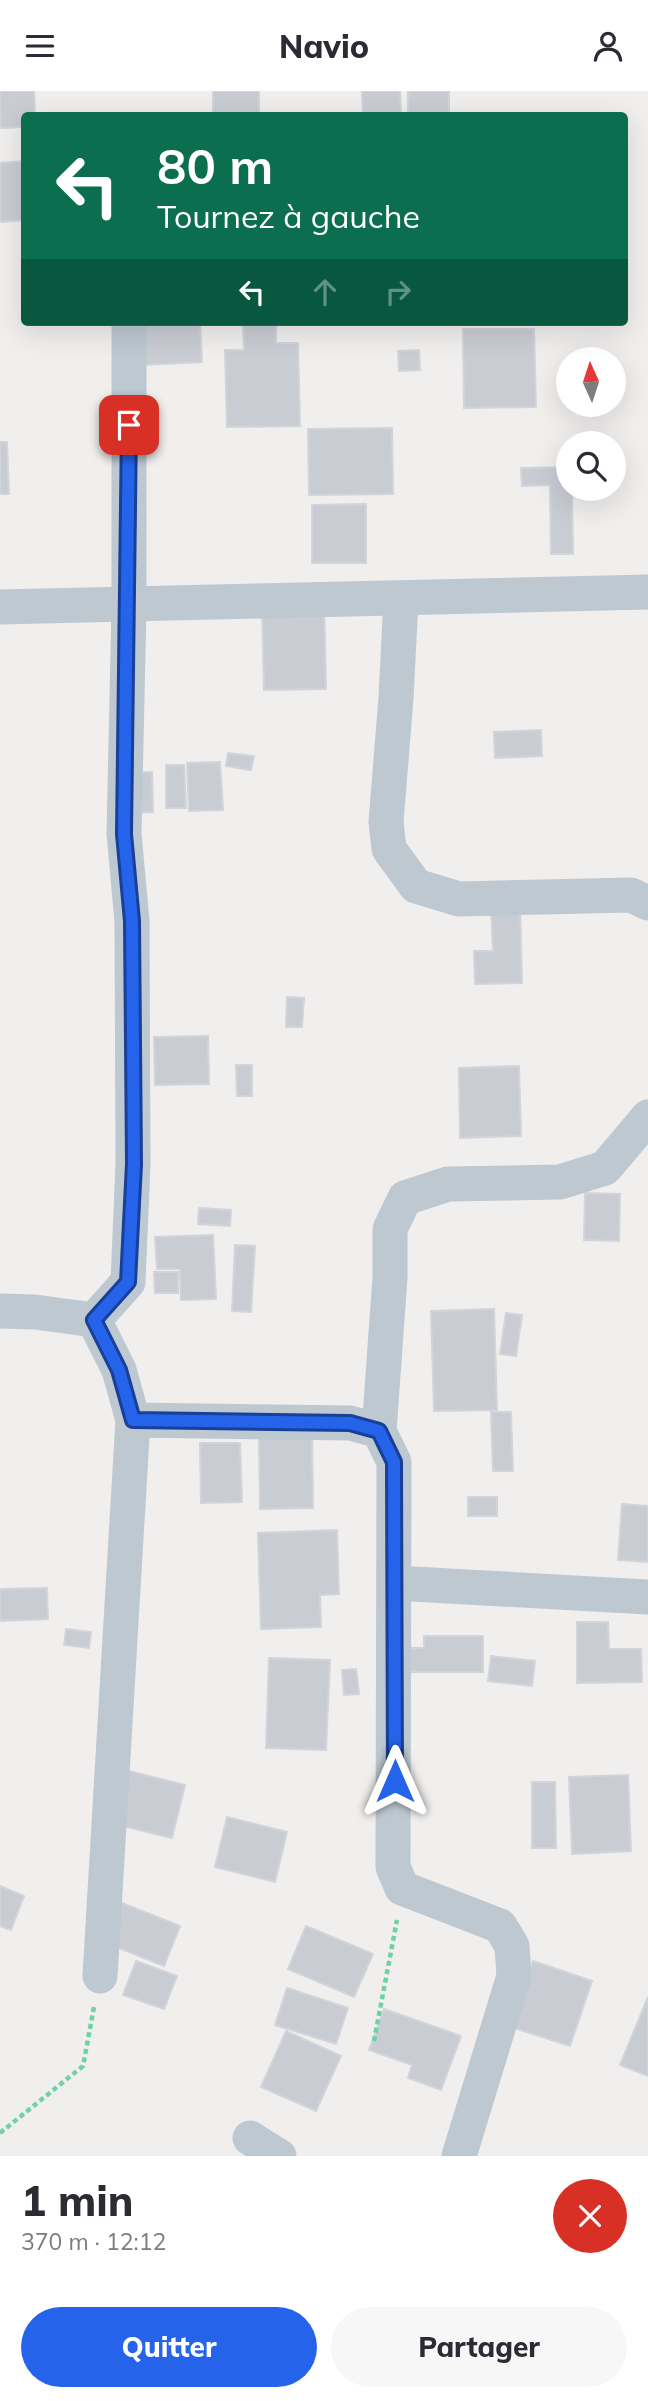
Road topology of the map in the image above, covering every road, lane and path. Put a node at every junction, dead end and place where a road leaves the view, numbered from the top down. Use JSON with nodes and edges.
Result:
{"nodes":[{"id":1,"x":129,"y":326,"type":"edge"},
{"id":2,"x":648,"y":592,"type":"edge"},
{"id":3,"x":401,"y":599,"type":"junction"},
{"id":4,"x":129,"y":606,"type":"junction"},
{"id":5,"x":0,"y":607,"type":"edge"},
{"id":6,"x":648,"y":903,"type":"edge"},
{"id":7,"x":648,"y":1117,"type":"edge"},
{"id":8,"x":0,"y":1311,"type":"edge"},
{"id":9,"x":94,"y":1320,"type":"junction"},
{"id":10,"x":133,"y":1420,"type":"junction"},
{"id":11,"x":379,"y":1431,"type":"junction"},
{"id":12,"x":395,"y":1583,"type":"junction"},
{"id":13,"x":648,"y":1597,"type":"edge"},
{"id":14,"x":402,"y":1888,"type":"junction"},
{"id":15,"x":100,"y":1976,"type":"joint"},
{"id":16,"x":374,"y":2041,"type":"dead end"},
{"id":17,"x":0,"y":2133,"type":"edge"},
{"id":18,"x":250,"y":2138,"type":"dead end"},
{"id":19,"x":279,"y":2156,"type":"edge"},
{"id":20,"x":459,"y":2156,"type":"edge"}],
"edges":[{"from":1,"to":4,"type":"street"},
{"from":2,"to":3,"type":"street"},
{"from":3,"to":4,"type":"street"},
{"from":3,"to":6,"type":"street"},
{"from":4,"to":5,"type":"street"},
{"from":4,"to":9,"type":"street"},
{"from":7,"to":11,"type":"street"},
{"from":8,"to":9,"type":"street"},
{"from":9,"to":10,"type":"street"},
{"from":10,"to":11,"type":"street"},
{"from":10,"to":15,"type":"street"},
{"from":11,"to":12,"type":"street"},
{"from":12,"to":13,"type":"street"},
{"from":12,"to":14,"type":"street"},
{"from":14,"to":16,"type":"path"},
{"from":14,"to":20,"type":"street"},
{"from":15,"to":17,"type":"path"},
{"from":18,"to":19,"type":"street"}]}
